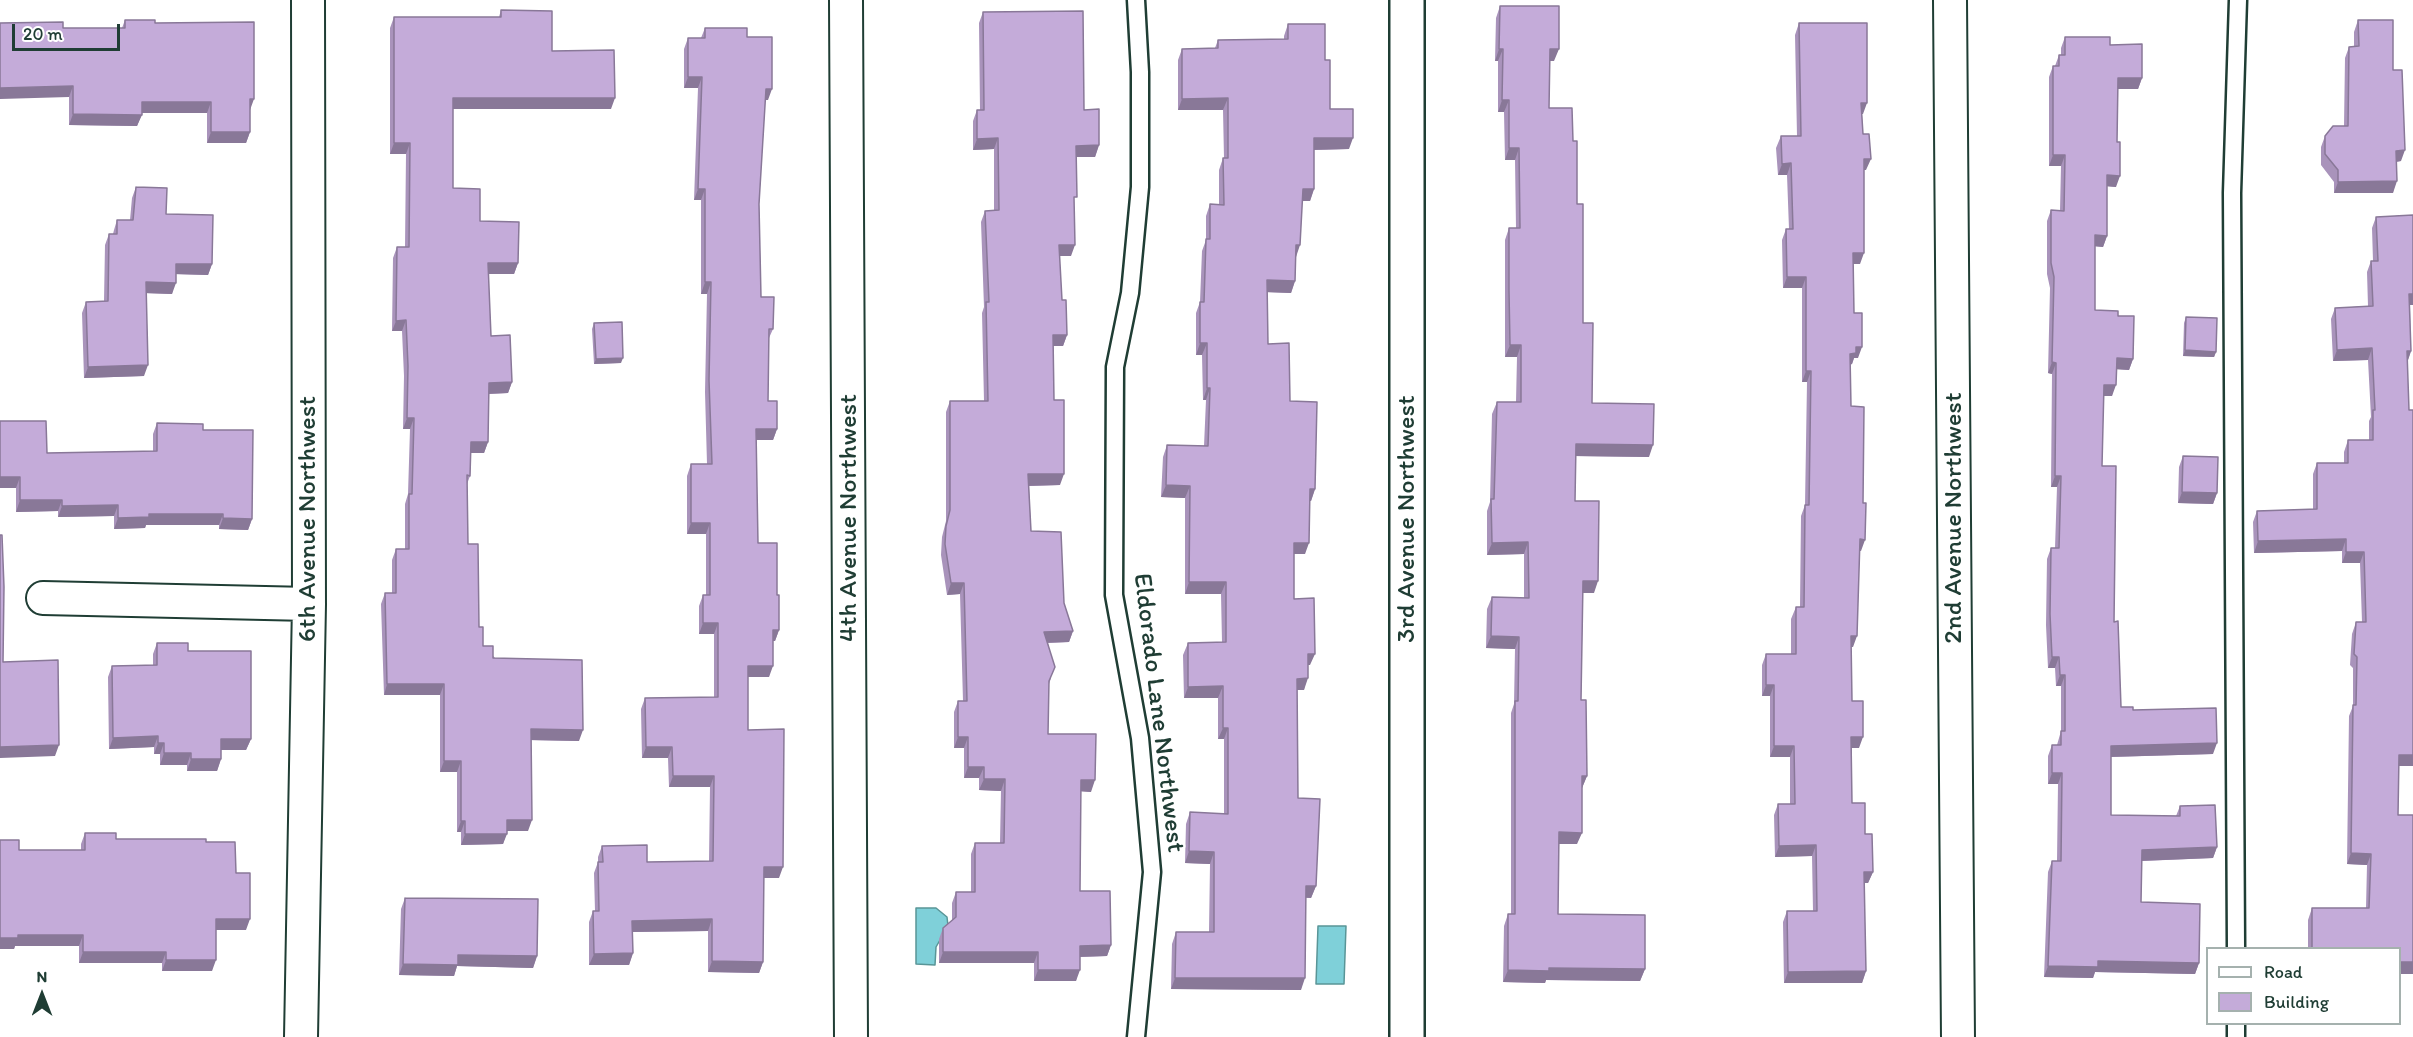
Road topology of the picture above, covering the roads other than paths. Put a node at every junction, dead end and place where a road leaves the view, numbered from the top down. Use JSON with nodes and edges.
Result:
{"nodes":[{"id":1,"x":308,"y":0,"type":"edge"},
{"id":2,"x":846,"y":0,"type":"edge"},
{"id":3,"x":1137,"y":0,"type":"edge"},
{"id":4,"x":1407,"y":0,"type":"edge"},
{"id":5,"x":1950,"y":0,"type":"edge"},
{"id":6,"x":2238,"y":0,"type":"edge"},
{"id":7,"x":43,"y":598,"type":"dead end"},
{"id":8,"x":309,"y":604,"type":"junction"},
{"id":9,"x":2236,"y":947,"type":"edge"},
{"id":10,"x":301,"y":1037,"type":"edge"},
{"id":11,"x":851,"y":1037,"type":"edge"},
{"id":12,"x":1136,"y":1037,"type":"edge"},
{"id":13,"x":1407,"y":1037,"type":"edge"},
{"id":14,"x":1958,"y":1037,"type":"edge"}],
"edges":[{"from":1,"to":8,"type":"street","name":"6th Avenue Northwest"},
{"from":2,"to":11,"type":"street","name":"4th Avenue Northwest"},
{"from":3,"to":12,"type":"lane","name":"Eldorado Lane Northwest"},
{"from":4,"to":13,"type":"street","name":"3rd Avenue Northwest"},
{"from":5,"to":14,"type":"street","name":"2nd Avenue Northwest"},
{"from":6,"to":9,"type":"lane"},
{"from":7,"to":8,"type":"street"},
{"from":8,"to":10,"type":"street","name":"6th Avenue Northwest"}]}
